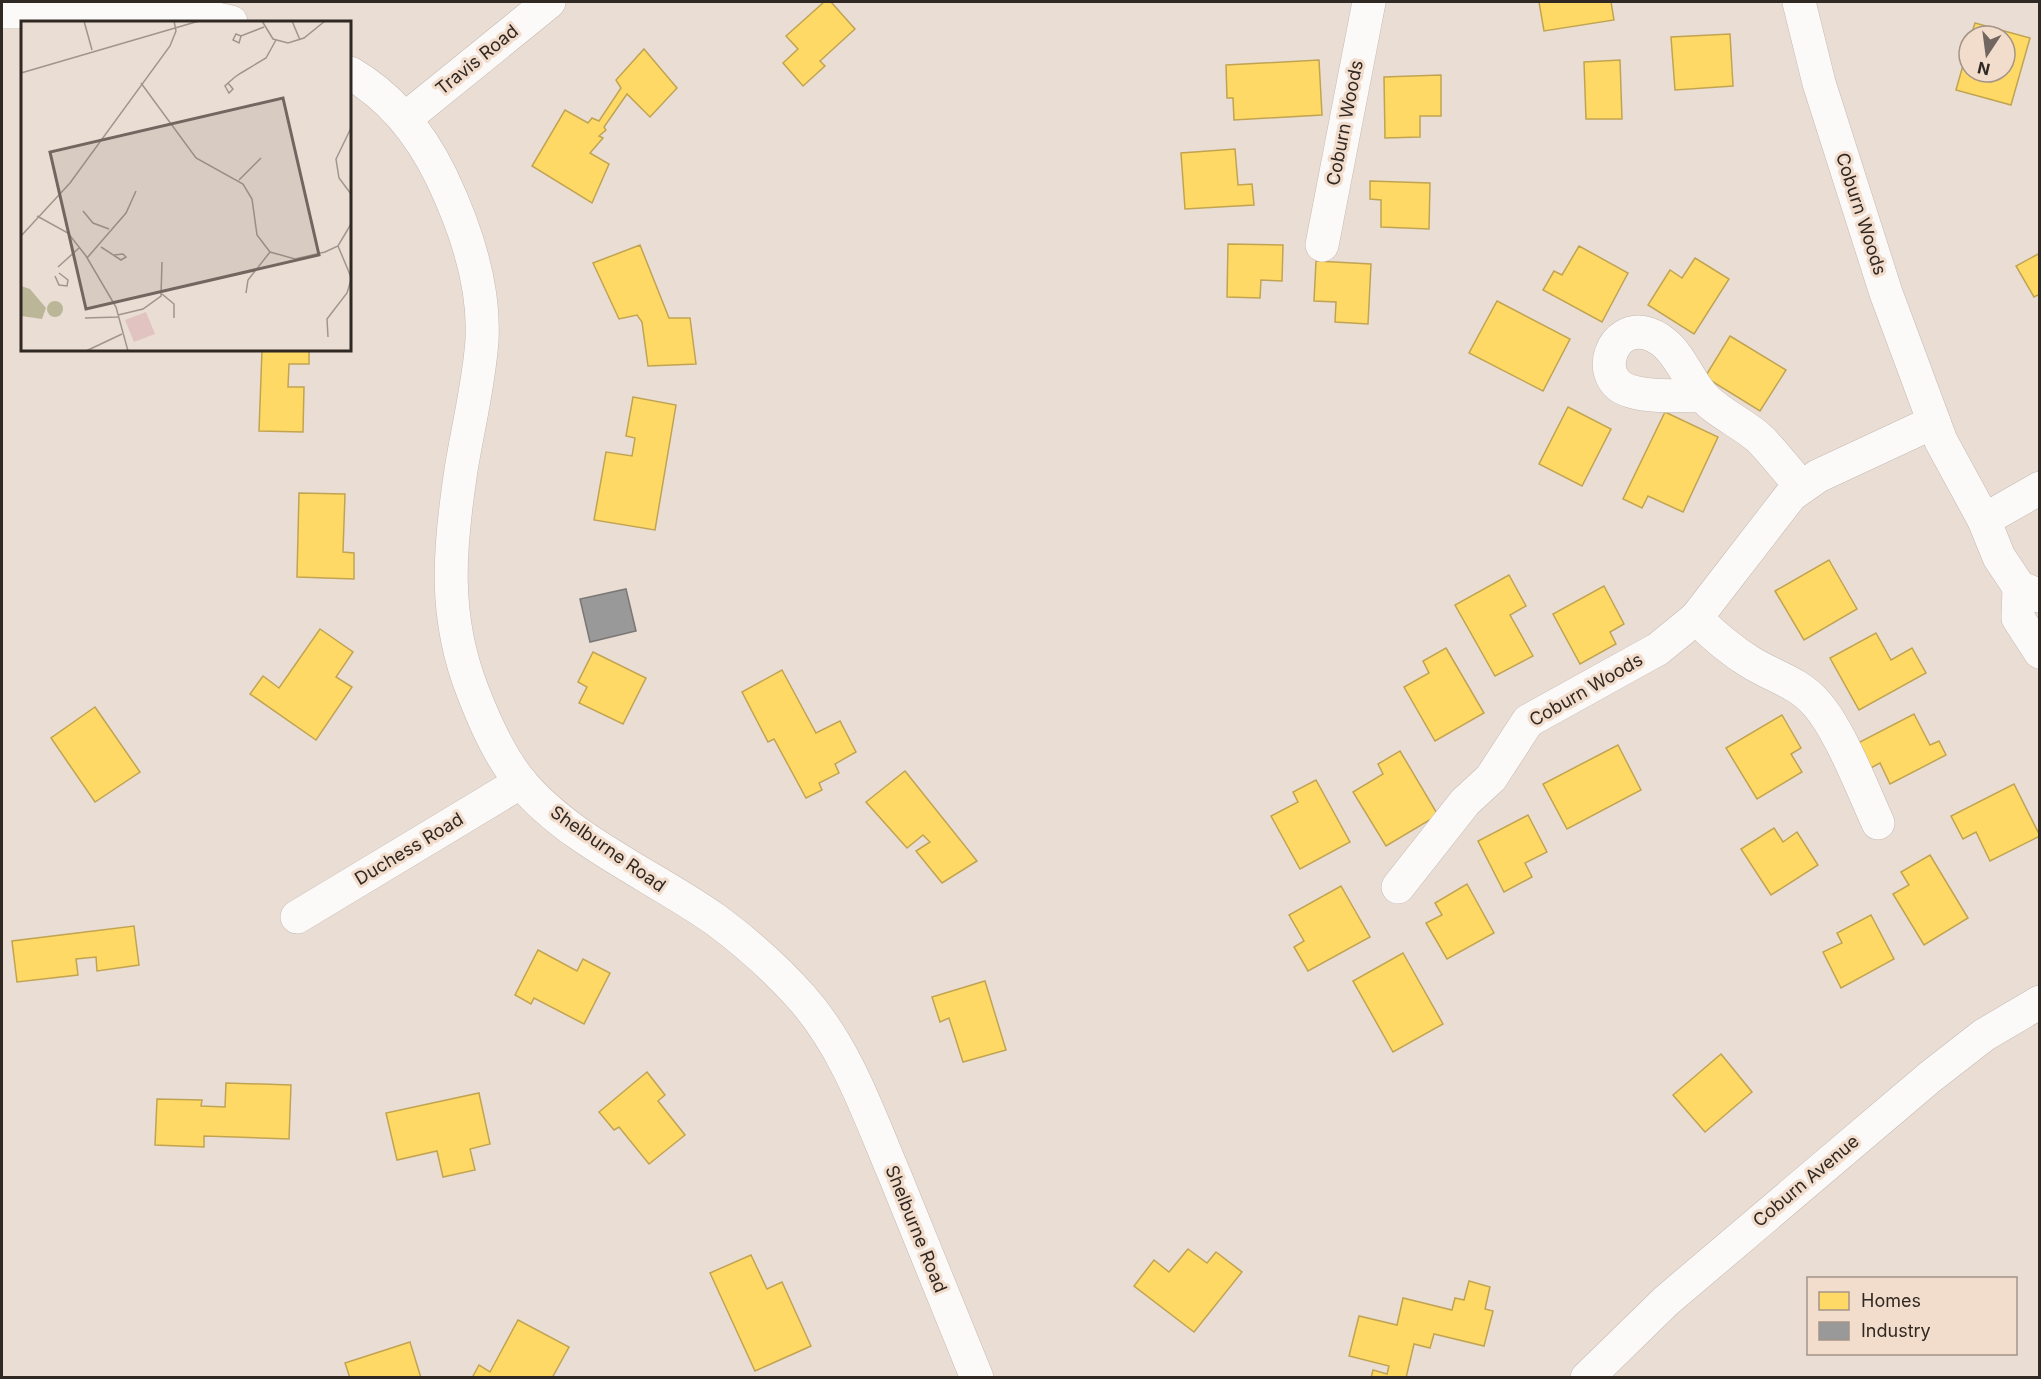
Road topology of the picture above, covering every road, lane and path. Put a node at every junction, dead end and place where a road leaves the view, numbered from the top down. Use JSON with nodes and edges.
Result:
{"nodes":[{"id":1,"x":549,"y":2,"type":"edge"},
{"id":2,"x":1369,"y":2,"type":"edge"},
{"id":3,"x":1799,"y":2,"type":"edge"},
{"id":4,"x":2,"y":12,"type":"edge"},
{"id":5,"x":226,"y":21,"type":"edge"},
{"id":6,"x":351,"y":74,"type":"edge"},
{"id":7,"x":406,"y":118,"type":"junction"},
{"id":8,"x":1322,"y":245,"type":"dead end"},
{"id":9,"x":1702,"y":396,"type":"dead end"},
{"id":10,"x":1934,"y":422,"type":"junction"},
{"id":11,"x":1802,"y":488,"type":"junction"},
{"id":12,"x":2040,"y":488,"type":"edge"},
{"id":13,"x":1984,"y":520,"type":"junction"},
{"id":14,"x":2029,"y":592,"type":"edge"},
{"id":15,"x":1696,"y":618,"type":"junction"},
{"id":16,"x":2040,"y":652,"type":"edge"},
{"id":17,"x":520,"y":782,"type":"junction"},
{"id":18,"x":1878,"y":823,"type":"dead end"},
{"id":19,"x":1398,"y":886,"type":"dead end"},
{"id":20,"x":297,"y":917,"type":"dead end"},
{"id":21,"x":2040,"y":1002,"type":"edge"},
{"id":22,"x":977,"y":1377,"type":"edge"},
{"id":23,"x":1587,"y":1377,"type":"edge"}],
"edges":[{"from":1,"to":7,"type":"street","name":"Travis Road"},
{"from":2,"to":8,"type":"street","name":"Coburn Woods"},
{"from":3,"to":10,"type":"street","name":"Coburn Woods"},
{"from":4,"to":5,"type":"street"},
{"from":6,"to":7,"type":"street","name":"Shelburne Road"},
{"from":7,"to":17,"type":"street","name":"Shelburne Road"},
{"from":9,"to":11,"type":"street"},
{"from":10,"to":11,"type":"street","name":"Coburn Woods"},
{"from":10,"to":13,"type":"street","name":"Coburn Woods"},
{"from":11,"to":15,"type":"street","name":"Coburn Woods"},
{"from":12,"to":13,"type":"street"},
{"from":13,"to":14,"type":"street","name":"Coburn Woods"},
{"from":14,"to":16,"type":"street","name":"Coburn Woods"},
{"from":15,"to":18,"type":"street"},
{"from":15,"to":19,"type":"street","name":"Coburn Woods"},
{"from":17,"to":20,"type":"street","name":"Duchess Road"},
{"from":17,"to":22,"type":"street","name":"Shelburne Road"},
{"from":21,"to":23,"type":"street","name":"Coburn Avenue"}]}
